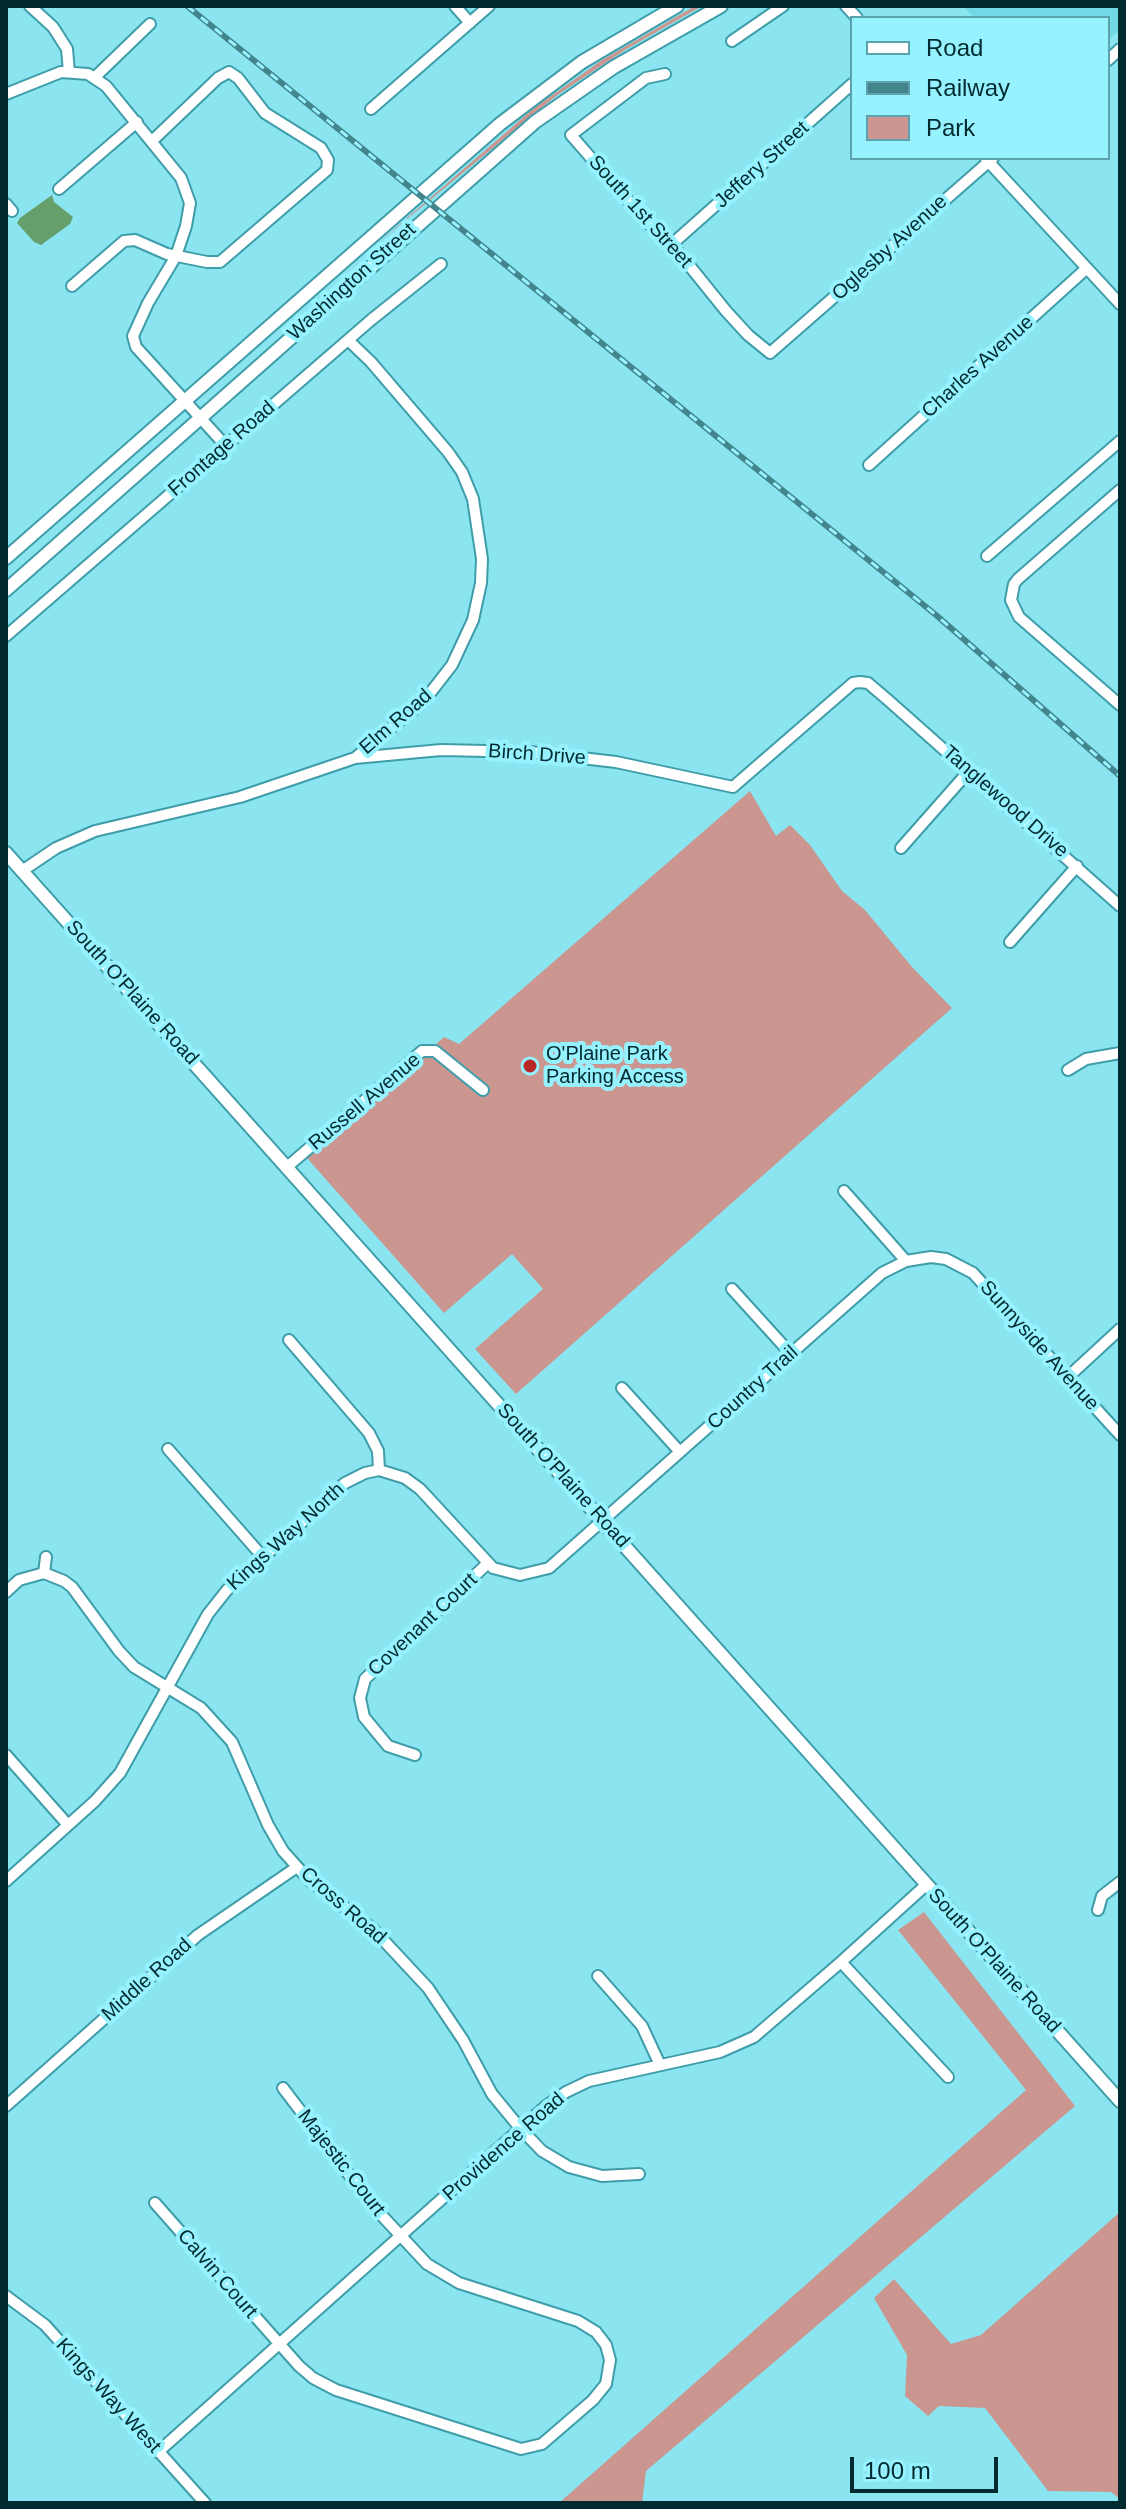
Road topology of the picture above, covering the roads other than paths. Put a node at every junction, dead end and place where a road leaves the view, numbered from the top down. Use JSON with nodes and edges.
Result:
{"nodes":[{"id":1,"x":455,"y":6,"type":"edge"},
{"id":2,"x":489,"y":6,"type":"edge"},
{"id":3,"x":677,"y":6,"type":"edge"},
{"id":4,"x":721,"y":6,"type":"edge"},
{"id":5,"x":783,"y":6,"type":"edge"},
{"id":6,"x":37,"y":8,"type":"edge"},
{"id":7,"x":470,"y":23,"type":"junction"},
{"id":8,"x":150,"y":24,"type":"dead end"},
{"id":9,"x":732,"y":41,"type":"dead end"},
{"id":10,"x":69,"y":72,"type":"junction"},
{"id":11,"x":665,"y":74,"type":"dead end"},
{"id":12,"x":94,"y":78,"type":"junction"},
{"id":13,"x":850,"y":86,"type":"edge"},
{"id":14,"x":6,"y":94,"type":"edge"},
{"id":15,"x":371,"y":109,"type":"dead end"},
{"id":16,"x":137,"y":122,"type":"junction"},
{"id":17,"x":152,"y":141,"type":"junction"},
{"id":18,"x":988,"y":160,"type":"edge"},
{"id":19,"x":990,"y":160,"type":"edge"},
{"id":20,"x":59,"y":189,"type":"dead end"},
{"id":21,"x":671,"y":245,"type":"junction"},
{"id":22,"x":176,"y":256,"type":"junction"},
{"id":23,"x":441,"y":264,"type":"dead end"},
{"id":24,"x":1087,"y":268,"type":"junction"},
{"id":25,"x":72,"y":286,"type":"dead end"},
{"id":26,"x":1120,"y":304,"type":"edge"},
{"id":27,"x":788,"y":338,"type":"joint"},
{"id":28,"x":348,"y":340,"type":"junction"},
{"id":29,"x":185,"y":401,"type":"junction"},
{"id":30,"x":200,"y":417,"type":"junction"},
{"id":31,"x":1120,"y":441,"type":"edge"},
{"id":32,"x":225,"y":445,"type":"junction"},
{"id":33,"x":869,"y":465,"type":"dead end"},
{"id":34,"x":1120,"y":490,"type":"edge"},
{"id":35,"x":987,"y":556,"type":"dead end"},
{"id":36,"x":6,"y":558,"type":"edge"},
{"id":37,"x":6,"y":590,"type":"edge"},
{"id":38,"x":6,"y":636,"type":"edge"},
{"id":39,"x":1120,"y":705,"type":"edge"},
{"id":40,"x":355,"y":758,"type":"junction"},
{"id":41,"x":969,"y":771,"type":"junction"},
{"id":42,"x":718,"y":784,"type":"joint"},
{"id":43,"x":901,"y":848,"type":"dead end"},
{"id":44,"x":6,"y":853,"type":"edge"},
{"id":45,"x":1077,"y":866,"type":"junction"},
{"id":46,"x":22,"y":871,"type":"junction"},
{"id":47,"x":1120,"y":906,"type":"edge"},
{"id":48,"x":1010,"y":942,"type":"dead end"},
{"id":49,"x":1120,"y":1053,"type":"edge"},
{"id":50,"x":1068,"y":1070,"type":"dead end"},
{"id":51,"x":483,"y":1090,"type":"dead end"},
{"id":52,"x":287,"y":1167,"type":"junction"},
{"id":53,"x":844,"y":1191,"type":"dead end"},
{"id":54,"x":906,"y":1261,"type":"junction"},
{"id":55,"x":732,"y":1289,"type":"dead end"},
{"id":56,"x":1120,"y":1329,"type":"edge"},
{"id":57,"x":289,"y":1340,"type":"dead end"},
{"id":58,"x":791,"y":1354,"type":"junction"},
{"id":59,"x":1068,"y":1377,"type":"junction"},
{"id":60,"x":622,"y":1388,"type":"dead end"},
{"id":61,"x":1120,"y":1435,"type":"edge"},
{"id":62,"x":168,"y":1449,"type":"dead end"},
{"id":63,"x":680,"y":1452,"type":"junction"},
{"id":64,"x":379,"y":1470,"type":"junction"},
{"id":65,"x":603,"y":1521,"type":"junction"},
{"id":66,"x":262,"y":1556,"type":"junction"},
{"id":67,"x":46,"y":1557,"type":"dead end"},
{"id":68,"x":487,"y":1564,"type":"junction"},
{"id":69,"x":44,"y":1573,"type":"junction"},
{"id":70,"x":6,"y":1592,"type":"edge"},
{"id":71,"x":168,"y":1688,"type":"junction"},
{"id":72,"x":6,"y":1755,"type":"edge"},
{"id":73,"x":415,"y":1755,"type":"dead end"},
{"id":74,"x":68,"y":1825,"type":"junction"},
{"id":75,"x":297,"y":1867,"type":"junction"},
{"id":76,"x":6,"y":1881,"type":"edge"},
{"id":77,"x":1120,"y":1882,"type":"edge"},
{"id":78,"x":926,"y":1885,"type":"junction"},
{"id":79,"x":1098,"y":1910,"type":"dead end"},
{"id":80,"x":841,"y":1962,"type":"junction"},
{"id":81,"x":598,"y":1976,"type":"dead end"},
{"id":82,"x":660,"y":2065,"type":"junction"},
{"id":83,"x":948,"y":2077,"type":"dead end"},
{"id":84,"x":283,"y":2088,"type":"dead end"},
{"id":85,"x":1120,"y":2101,"type":"edge"},
{"id":86,"x":6,"y":2106,"type":"edge"},
{"id":87,"x":520,"y":2128,"type":"junction"},
{"id":88,"x":639,"y":2174,"type":"dead end"},
{"id":89,"x":155,"y":2203,"type":"dead end"},
{"id":90,"x":401,"y":2237,"type":"junction"},
{"id":91,"x":6,"y":2296,"type":"edge"},
{"id":92,"x":280,"y":2345,"type":"junction"},
{"id":93,"x":580,"y":2411,"type":"joint"},
{"id":94,"x":158,"y":2452,"type":"junction"},
{"id":95,"x":205,"y":2503,"type":"edge"}],
"edges":[{"from":1,"to":7,"type":"street"},
{"from":2,"to":7,"type":"street"},
{"from":3,"to":29,"type":"main road","name":"Washington Street"},
{"from":4,"to":30,"type":"main road","name":"Washington Street"},
{"from":5,"to":9,"type":"street"},
{"from":6,"to":10,"type":"street"},
{"from":7,"to":15,"type":"street"},
{"from":8,"to":12,"type":"street"},
{"from":10,"to":12,"type":"street"},
{"from":10,"to":14,"type":"street"},
{"from":11,"to":21,"type":"street","name":"South 1st Street"},
{"from":12,"to":16,"type":"street"},
{"from":13,"to":21,"type":"street","name":"Jeffery Street"},
{"from":16,"to":17,"type":"street"},
{"from":16,"to":20,"type":"street"},
{"from":17,"to":22,"type":"street"},
{"from":17,"to":22,"type":"street"},
{"from":18,"to":27,"type":"street","name":"Oglesby Avenue"},
{"from":19,"to":24,"type":"street"},
{"from":21,"to":27,"type":"street","name":"South 1st Street"},
{"from":22,"to":25,"type":"street"},
{"from":22,"to":29,"type":"street"},
{"from":23,"to":28,"type":"street","name":"Frontage Road"},
{"from":24,"to":26,"type":"street"},
{"from":24,"to":33,"type":"street","name":"Charles Avenue"},
{"from":28,"to":32,"type":"street","name":"Frontage Road"},
{"from":28,"to":40,"type":"street","name":"Elm Road"},
{"from":29,"to":30,"type":"street"},
{"from":29,"to":36,"type":"main road","name":"Washington Street"},
{"from":30,"to":32,"type":"street"},
{"from":30,"to":37,"type":"main road","name":"Washington Street"},
{"from":31,"to":35,"type":"street"},
{"from":32,"to":38,"type":"street","name":"Frontage Road"},
{"from":34,"to":39,"type":"street"},
{"from":40,"to":42,"type":"street","name":"Birch Drive"},
{"from":40,"to":46,"type":"street","name":"Elm Road"},
{"from":41,"to":42,"type":"street","name":"Tanglewood Drive"},
{"from":41,"to":43,"type":"street"},
{"from":41,"to":45,"type":"street","name":"Tanglewood Drive"},
{"from":44,"to":46,"type":"main road","name":"South O'Plaine Road"},
{"from":45,"to":47,"type":"street","name":"Tanglewood Drive"},
{"from":45,"to":48,"type":"street"},
{"from":46,"to":52,"type":"main road","name":"South O'Plaine Road"},
{"from":49,"to":50,"type":"street"},
{"from":51,"to":52,"type":"street","name":"Russell Avenue"},
{"from":52,"to":65,"type":"main road","name":"South O'Plaine Road"},
{"from":53,"to":54,"type":"street"},
{"from":54,"to":58,"type":"street","name":"Country Trail"},
{"from":54,"to":59,"type":"street","name":"Sunnyside Avenue"},
{"from":55,"to":58,"type":"street"},
{"from":56,"to":59,"type":"street"},
{"from":57,"to":64,"type":"street"},
{"from":58,"to":63,"type":"street","name":"Country Trail"},
{"from":59,"to":61,"type":"street","name":"Sunnyside Avenue"},
{"from":60,"to":63,"type":"street"},
{"from":62,"to":66,"type":"street"},
{"from":63,"to":65,"type":"street","name":"Country Trail"},
{"from":64,"to":66,"type":"street","name":"Kings Way North"},
{"from":64,"to":68,"type":"street"},
{"from":65,"to":68,"type":"street"},
{"from":65,"to":78,"type":"main road","name":"South O'Plaine Road"},
{"from":66,"to":71,"type":"street","name":"Kings Way North"},
{"from":67,"to":69,"type":"street"},
{"from":68,"to":73,"type":"street","name":"Covenant Court"},
{"from":69,"to":70,"type":"street"},
{"from":69,"to":71,"type":"street","name":"Cross Road"},
{"from":71,"to":74,"type":"street","name":"Kings Way North"},
{"from":71,"to":75,"type":"street","name":"Cross Road"},
{"from":72,"to":74,"type":"street"},
{"from":74,"to":76,"type":"street","name":"Kings Way North"},
{"from":75,"to":86,"type":"street","name":"Middle Road"},
{"from":75,"to":87,"type":"street","name":"Cross Road"},
{"from":77,"to":79,"type":"street"},
{"from":78,"to":80,"type":"street","name":"Providence Road"},
{"from":78,"to":85,"type":"main road","name":"South O'Plaine Road"},
{"from":80,"to":82,"type":"street","name":"Providence Road"},
{"from":80,"to":83,"type":"street"},
{"from":81,"to":82,"type":"street"},
{"from":82,"to":87,"type":"street","name":"Providence Road"},
{"from":84,"to":90,"type":"street","name":"Majestic Court"},
{"from":87,"to":88,"type":"street","name":"Cross Road"},
{"from":87,"to":90,"type":"street","name":"Providence Road"},
{"from":89,"to":92,"type":"street","name":"Calvin Court"},
{"from":90,"to":92,"type":"street","name":"Providence Road"},
{"from":90,"to":93,"type":"street","name":"Majestic Court"},
{"from":91,"to":94,"type":"street","name":"Kings Way West"},
{"from":92,"to":93,"type":"street","name":"Calvin Court"},
{"from":92,"to":94,"type":"street","name":"Providence Road"},
{"from":94,"to":95,"type":"street","name":"Kings Way West"}]}
